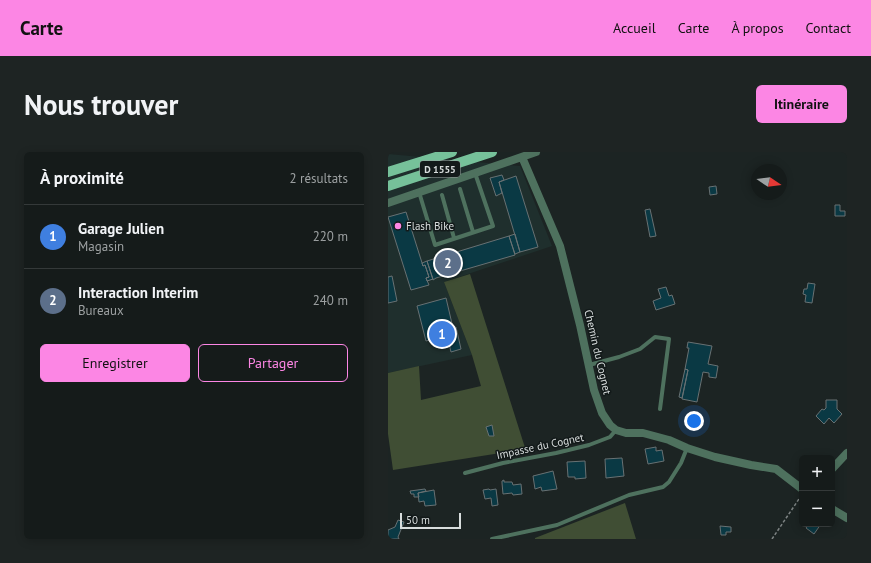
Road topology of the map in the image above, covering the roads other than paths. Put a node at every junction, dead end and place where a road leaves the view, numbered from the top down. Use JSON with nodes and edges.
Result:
{"nodes":[{"id":1,"x":452,"y":152,"type":"edge"},
{"id":2,"x":492,"y":152,"type":"edge"},
{"id":3,"x":536,"y":152,"type":"edge"},
{"id":4,"x":522,"y":157,"type":"junction"},
{"id":5,"x":388,"y":172,"type":"edge"},
{"id":6,"x":475,"y":172,"type":"junction"},
{"id":7,"x":388,"y":186,"type":"edge"},
{"id":8,"x":460,"y":189,"type":"dead end"},
{"id":9,"x":419,"y":192,"type":"junction"},
{"id":10,"x":442,"y":195,"type":"dead end"},
{"id":11,"x":388,"y":203,"type":"edge"},
{"id":12,"x":473,"y":232,"type":"junction"},
{"id":13,"x":454,"y":238,"type":"junction"},
{"id":14,"x":588,"y":365,"type":"junction"},
{"id":15,"x":660,"y":409,"type":"dead end"},
{"id":16,"x":616,"y":430,"type":"junction"},
{"id":17,"x":687,"y":448,"type":"junction"},
{"id":18,"x":847,"y":453,"type":"edge"},
{"id":19,"x":835,"y":466,"type":"edge"},
{"id":20,"x":465,"y":473,"type":"dead end"},
{"id":21,"x":799,"y":487,"type":"edge"},
{"id":22,"x":835,"y":511,"type":"edge"},
{"id":23,"x":847,"y":518,"type":"edge"},
{"id":24,"x":492,"y":539,"type":"edge"}],
"edges":[{"from":1,"to":5,"type":"main road","number":"D 1555"},
{"from":2,"to":7,"type":"main road","number":"D 1555"},
{"from":3,"to":4,"type":"street"},
{"from":4,"to":6,"type":"street"},
{"from":4,"to":14,"type":"street","name":"Chemin du Cognet"},
{"from":6,"to":9,"type":"street"},
{"from":6,"to":12,"type":"lane"},
{"from":8,"to":12,"type":"lane"},
{"from":9,"to":11,"type":"street"},
{"from":9,"to":13,"type":"lane"},
{"from":10,"to":13,"type":"lane"},
{"from":12,"to":13,"type":"lane"},
{"from":14,"to":15,"type":"lane"},
{"from":14,"to":16,"type":"street","name":"Chemin du Cognet"},
{"from":16,"to":17,"type":"street"},
{"from":16,"to":20,"type":"lane","name":"Impasse du Cognet"},
{"from":17,"to":21,"type":"street"},
{"from":17,"to":24,"type":"lane"},
{"from":18,"to":19,"type":"street"},
{"from":22,"to":23,"type":"street"}]}
